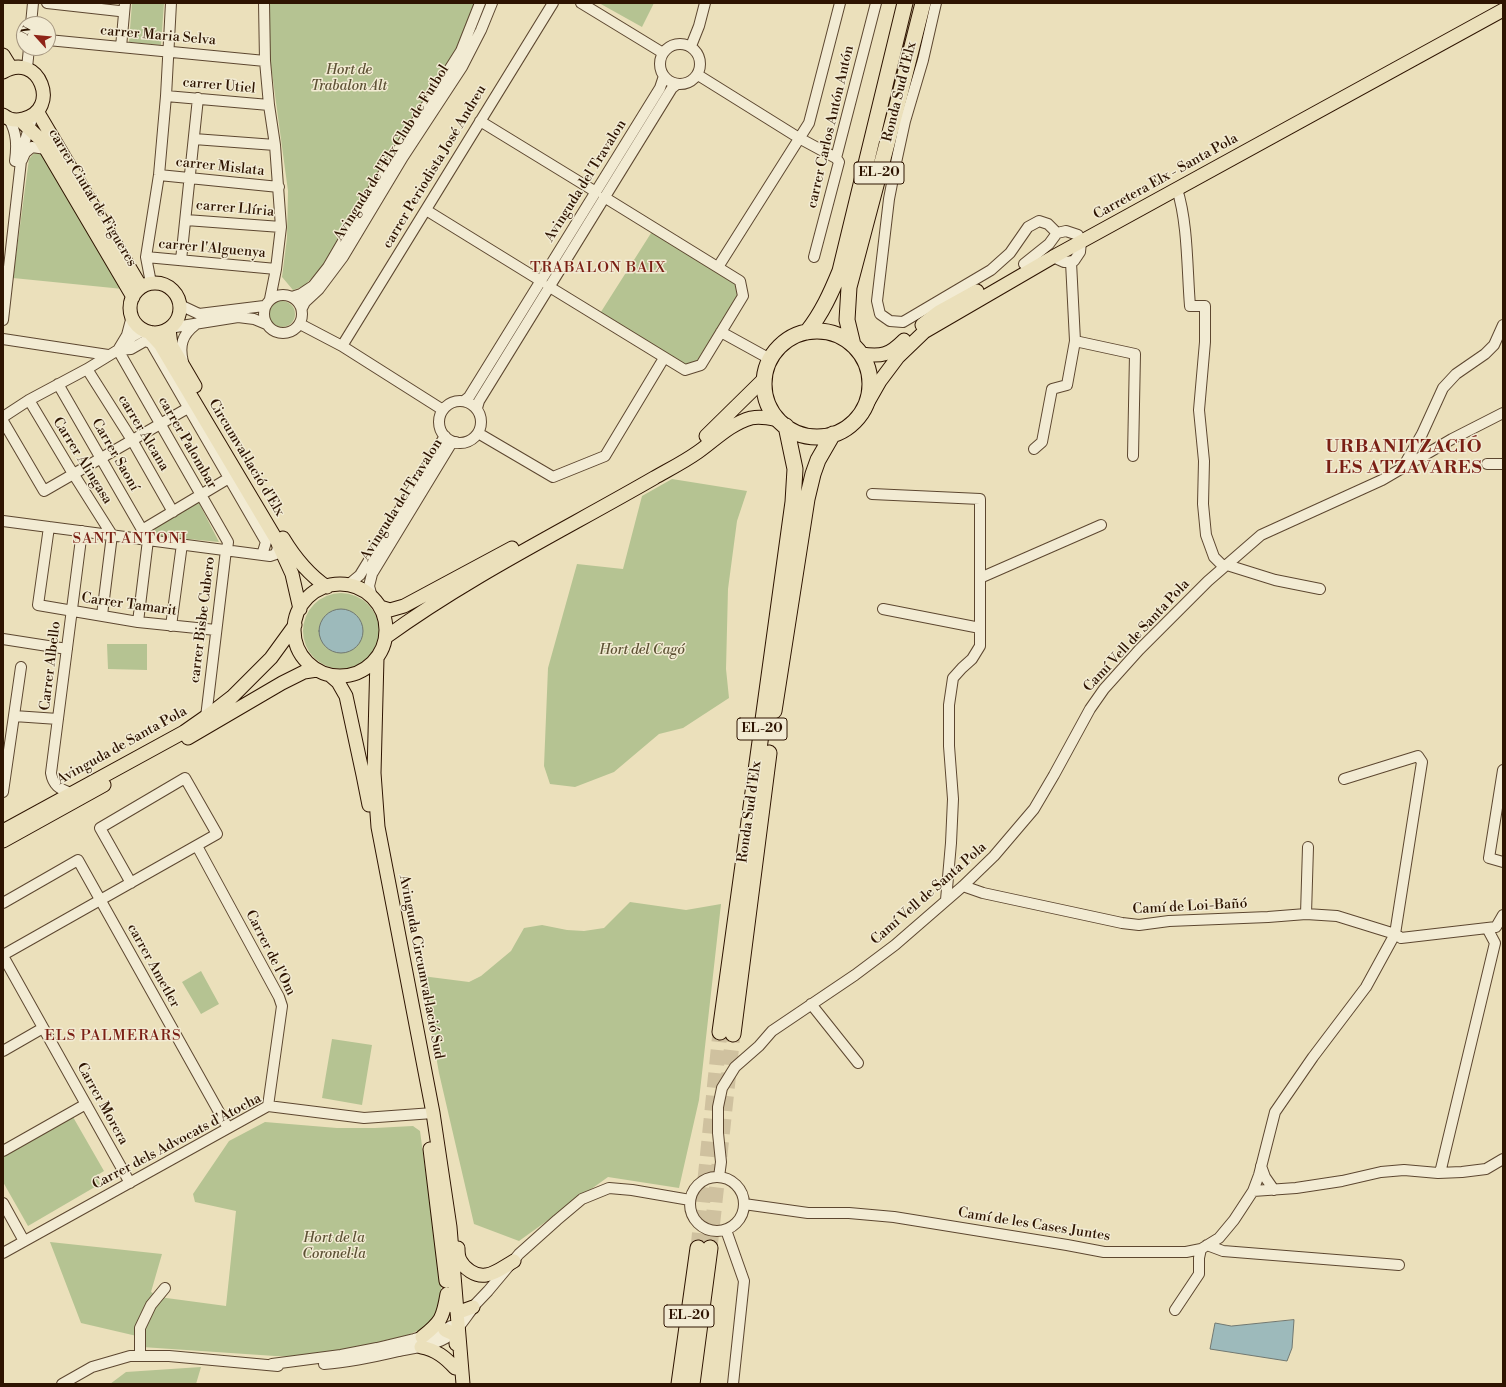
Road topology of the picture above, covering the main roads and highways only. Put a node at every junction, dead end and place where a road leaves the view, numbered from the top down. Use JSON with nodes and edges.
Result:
{"nodes":[{"id":1,"x":905,"y":3,"type":"edge"},
{"id":2,"x":923,"y":3,"type":"edge"},
{"id":3,"x":1501,"y":3,"type":"edge"},
{"id":4,"x":1503,"y":10,"type":"edge"},
{"id":5,"x":3,"y":55,"type":"edge"},
{"id":6,"x":7,"y":70,"type":"edge"},
{"id":7,"x":36,"y":112,"type":"junction"},
{"id":8,"x":15,"y":120,"type":"edge"},
{"id":9,"x":1079,"y":238,"type":"junction"},
{"id":10,"x":142,"y":289,"type":"junction"},
{"id":11,"x":169,"y":328,"type":"junction"},
{"id":12,"x":147,"y":331,"type":"junction"},
{"id":13,"x":807,"y":332,"type":"junction"},
{"id":14,"x":857,"y":350,"type":"junction"},
{"id":15,"x":764,"y":379,"type":"junction"},
{"id":16,"x":868,"y":402,"type":"junction"},
{"id":17,"x":782,"y":423,"type":"junction"},
{"id":18,"x":833,"y":434,"type":"junction"},
{"id":19,"x":327,"y":587,"type":"junction"},
{"id":20,"x":376,"y":602,"type":"junction"},
{"id":21,"x":300,"y":609,"type":"junction"},
{"id":22,"x":295,"y":625,"type":"junction"},
{"id":23,"x":386,"y":638,"type":"junction"},
{"id":24,"x":377,"y":658,"type":"junction"},
{"id":25,"x":317,"y":670,"type":"junction"},
{"id":26,"x":330,"y":675,"type":"junction"},
{"id":27,"x":375,"y":827,"type":"junction"},
{"id":28,"x":3,"y":831,"type":"edge"},
{"id":29,"x":3,"y":842,"type":"edge"},
{"id":30,"x":429,"y":1113,"type":"junction"},
{"id":31,"x":448,"y":1211,"type":"junction"},
{"id":32,"x":443,"y":1255,"type":"junction"},
{"id":33,"x":514,"y":1261,"type":"road end"},
{"id":34,"x":447,"y":1294,"type":"junction"},
{"id":35,"x":473,"y":1307,"type":"road end"},
{"id":36,"x":453,"y":1324,"type":"junction"},
{"id":37,"x":455,"y":1368,"type":"junction"},
{"id":38,"x":456,"y":1384,"type":"edge"},
{"id":39,"x":460,"y":1384,"type":"edge"},
{"id":40,"x":463,"y":1384,"type":"edge"},
{"id":41,"x":679,"y":1384,"type":"edge"},
{"id":42,"x":692,"y":1384,"type":"edge"}],
"edges":[{"from":1,"to":13,"type":"highway","name":"Ronda Sud d'Elx","number":"EL-20"},
{"from":2,"to":14,"type":"highway","name":"Ronda Sud d'Elx","number":"EL-20"},
{"from":3,"to":9,"type":"main road","name":"Carretera Elx - Santa Pola"},
{"from":4,"to":9,"type":"main road","name":"Carretera Elx - Santa Pola"},
{"from":5,"to":6,"type":"main road"},
{"from":6,"to":7,"type":"main road"},
{"from":7,"to":8,"type":"main road"},
{"from":7,"to":10,"type":"main road","name":"carrer Ciutat de Figueres"},
{"from":8,"to":10,"type":"main road","name":"carrer Ciutat de Figueres"},
{"from":9,"to":14,"type":"main road","name":"Carretera Elx - Santa Pola"},
{"from":9,"to":16,"type":"main road","name":"Carretera Elx - Santa Pola"},
{"from":10,"to":11,"type":"main road"},
{"from":10,"to":12,"type":"main road"},
{"from":11,"to":12,"type":"main road"},
{"from":11,"to":19,"type":"main road","name":"Circumval·lació d'Elx"},
{"from":12,"to":21,"type":"main road","name":"Circumval·lació d'Elx"},
{"from":13,"to":14,"type":"highway","number":"EL-20"},
{"from":13,"to":15,"type":"highway","number":"EL-20"},
{"from":14,"to":16,"type":"highway","number":"EL-20"},
{"from":15,"to":17,"type":"highway","number":"EL-20"},
{"from":15,"to":20,"type":"main road"},
{"from":16,"to":18,"type":"highway","number":"EL-20"},
{"from":17,"to":18,"type":"highway","number":"EL-20"},
{"from":17,"to":18,"type":"highway","name":"Ronda Sud d'Elx","number":"EL-20"},
{"from":17,"to":23,"type":"main road"},
{"from":19,"to":20,"type":"main road"},
{"from":19,"to":21,"type":"main road"},
{"from":20,"to":23,"type":"main road"},
{"from":21,"to":22,"type":"main road"},
{"from":22,"to":25,"type":"main road"},
{"from":22,"to":28,"type":"main road","name":"Avinguda de Santa Pola"},
{"from":23,"to":24,"type":"main road"},
{"from":24,"to":26,"type":"main road"},
{"from":24,"to":27,"type":"main road"},
{"from":25,"to":26,"type":"main road"},
{"from":25,"to":29,"type":"main road","name":"Avinguda de Santa Pola"},
{"from":26,"to":27,"type":"main road"},
{"from":27,"to":30,"type":"main road","name":"Avinguda Circumval·lació Sud"},
{"from":30,"to":31,"type":"main road","name":"Avinguda Circumval·lació Sud"},
{"from":30,"to":32,"type":"main road","name":"Avinguda Circumval·lació Sud"},
{"from":31,"to":33,"type":"main road"},
{"from":31,"to":36,"type":"main road","name":"Avinguda Circumval·lació Sud"},
{"from":32,"to":34,"type":"main road","name":"Avinguda Circumval·lació Sud"},
{"from":32,"to":36,"type":"main road"},
{"from":34,"to":36,"type":"main road","name":"Avinguda Circumval·lació Sud"},
{"from":34,"to":37,"type":"main road"},
{"from":35,"to":36,"type":"main road"},
{"from":36,"to":37,"type":"main road","name":"Avinguda Circumval·lació Sud"},
{"from":36,"to":39,"type":"main road"},
{"from":36,"to":40,"type":"main road","name":"Avinguda Circumval·lació Sud"},
{"from":37,"to":38,"type":"main road","name":"Avinguda Circumval·lació Sud"},
{"from":41,"to":42,"type":"highway","number":"EL-20"}]}
